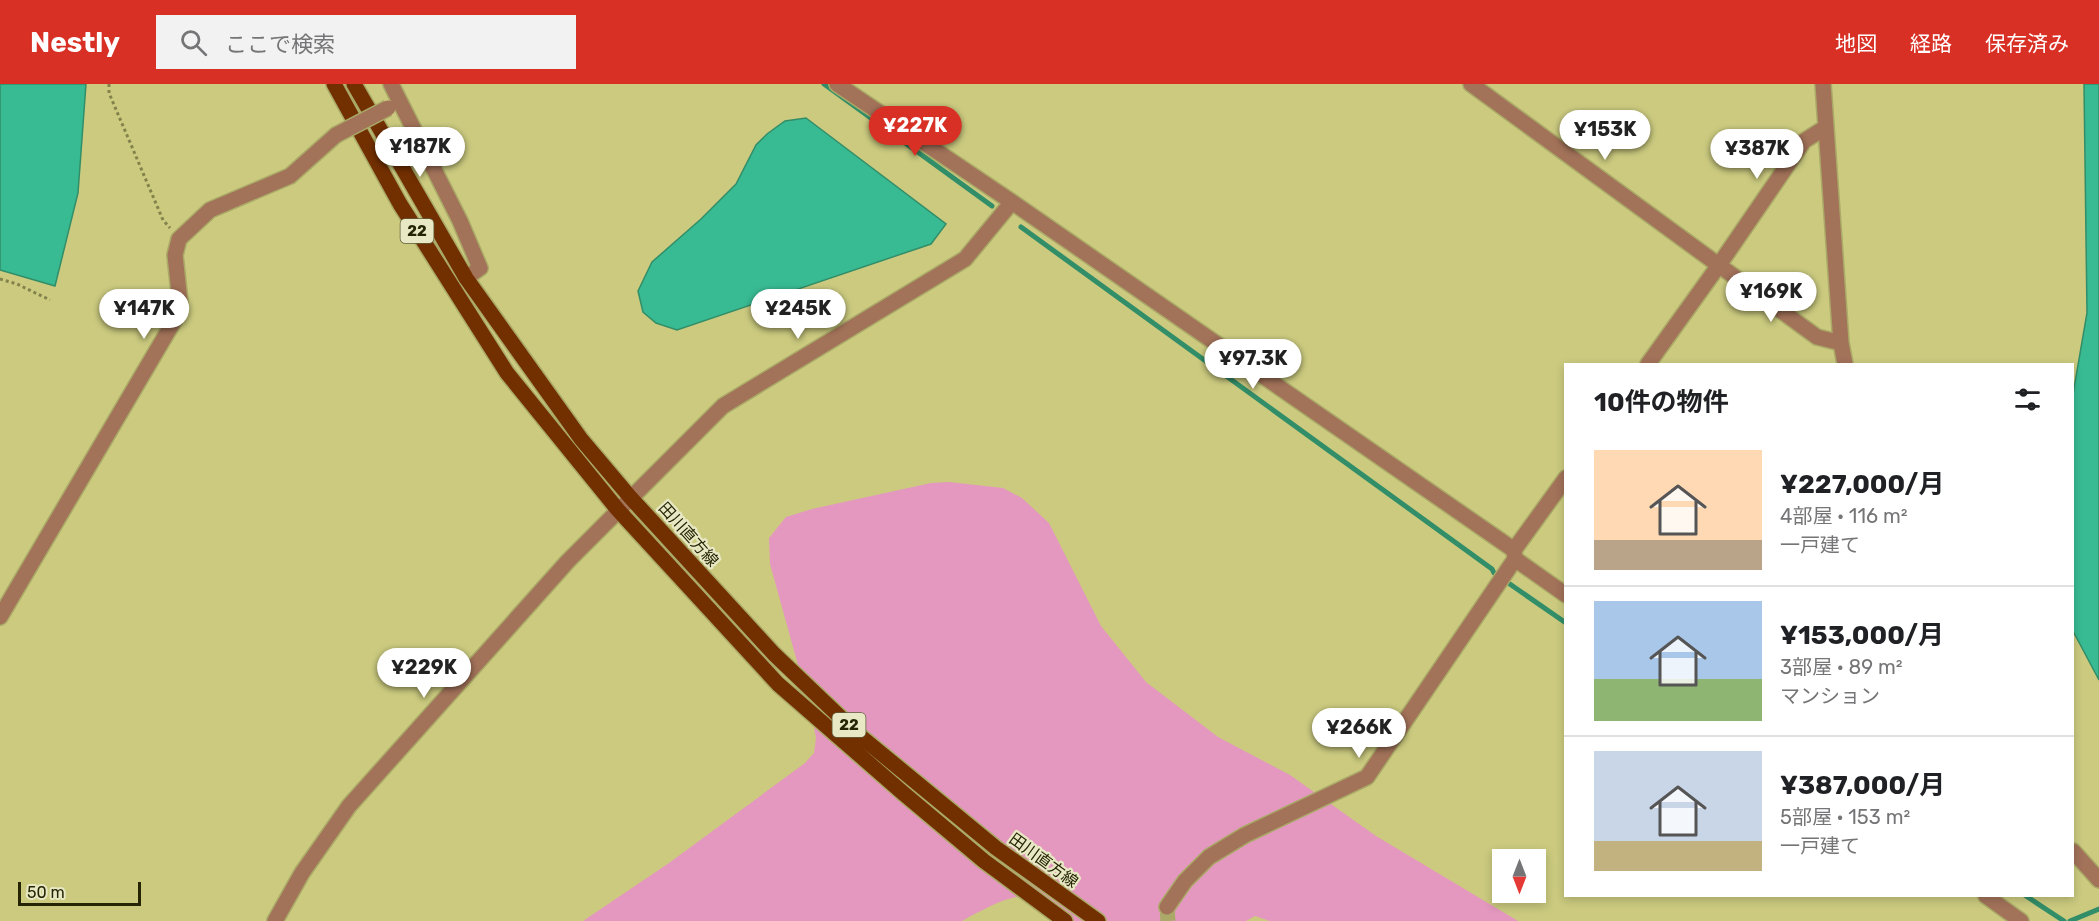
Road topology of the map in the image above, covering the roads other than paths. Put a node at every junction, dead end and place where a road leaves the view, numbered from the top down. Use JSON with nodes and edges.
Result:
{"nodes":[{"id":1,"x":334,"y":84,"type":"edge"},
{"id":2,"x":354,"y":84,"type":"edge"},
{"id":3,"x":391,"y":84,"type":"edge"},
{"id":4,"x":837,"y":84,"type":"edge"},
{"id":5,"x":1471,"y":84,"type":"edge"},
{"id":6,"x":1822,"y":84,"type":"edge"},
{"id":7,"x":394,"y":105,"type":"junction"},
{"id":8,"x":1826,"y":128,"type":"junction"},
{"id":9,"x":1012,"y":202,"type":"junction"},
{"id":10,"x":1719,"y":265,"type":"junction"},
{"id":11,"x":466,"y":278,"type":"junction"},
{"id":12,"x":1841,"y":343,"type":"junction"},
{"id":13,"x":1649,"y":363,"type":"edge"},
{"id":14,"x":1845,"y":363,"type":"edge"},
{"id":15,"x":1564,"y":481,"type":"edge"},
{"id":16,"x":630,"y":497,"type":"junction"},
{"id":17,"x":618,"y":510,"type":"junction"},
{"id":18,"x":1515,"y":555,"type":"junction"},
{"id":19,"x":1564,"y":593,"type":"edge"},
{"id":20,"x":0,"y":617,"type":"edge"},
{"id":21,"x":2074,"y":852,"type":"edge"},
{"id":22,"x":2099,"y":880,"type":"edge"},
{"id":23,"x":1987,"y":897,"type":"edge"},
{"id":24,"x":1167,"y":907,"type":"tunnel mouth"},
{"id":25,"x":275,"y":921,"type":"edge"},
{"id":26,"x":1065,"y":921,"type":"edge"},
{"id":27,"x":1098,"y":921,"type":"edge"},
{"id":28,"x":2021,"y":921,"type":"edge"}],
"edges":[{"from":1,"to":17,"type":"main road","number":"22"},
{"from":2,"to":11,"type":"main road","name":"田川直方線","number":"22"},
{"from":3,"to":7,"type":"street"},
{"from":4,"to":9,"type":"street"},
{"from":5,"to":10,"type":"street"},
{"from":6,"to":8,"type":"street"},
{"from":7,"to":11,"type":"street"},
{"from":7,"to":20,"type":"street","bridge":true},
{"from":8,"to":10,"type":"street"},
{"from":8,"to":12,"type":"street"},
{"from":9,"to":16,"type":"street"},
{"from":9,"to":18,"type":"street"},
{"from":10,"to":12,"type":"street"},
{"from":10,"to":13,"type":"street"},
{"from":11,"to":16,"type":"main road","name":"田川直方線","number":"22"},
{"from":12,"to":14,"type":"street"},
{"from":15,"to":18,"type":"street"},
{"from":16,"to":17,"type":"street"},
{"from":16,"to":27,"type":"main road","name":"田川直方線","number":"22"},
{"from":17,"to":25,"type":"street"},
{"from":17,"to":26,"type":"main road","number":"22"},
{"from":18,"to":19,"type":"street"},
{"from":18,"to":24,"type":"street"},
{"from":21,"to":22,"type":"street"},
{"from":23,"to":28,"type":"street"}]}
